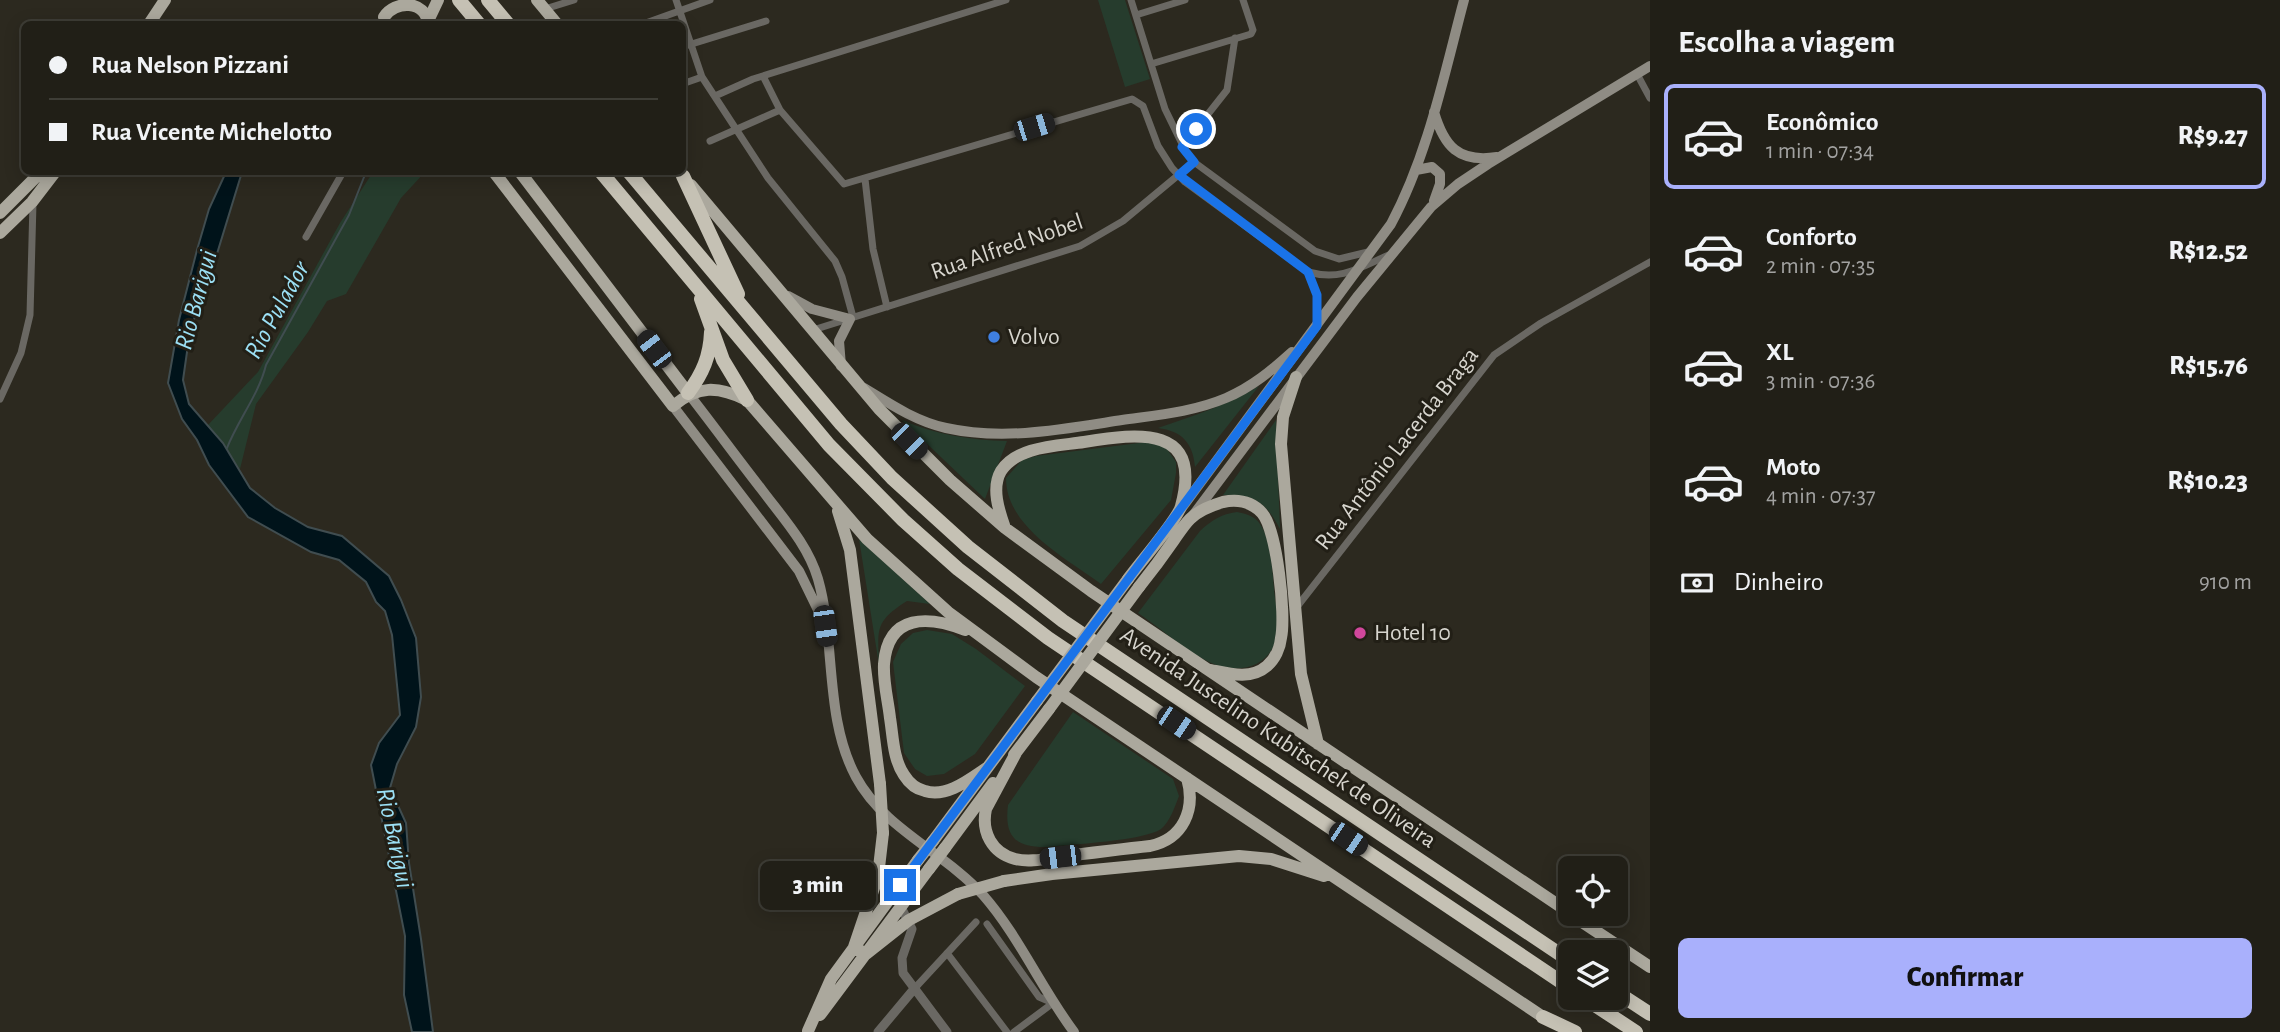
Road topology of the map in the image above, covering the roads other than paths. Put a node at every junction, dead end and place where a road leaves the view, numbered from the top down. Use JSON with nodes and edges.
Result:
{"nodes":[{"id":1,"x":165,"y":0,"type":"edge"},
{"id":2,"x":384,"y":0,"type":"edge"},
{"id":3,"x":404,"y":0,"type":"edge"},
{"id":4,"x":438,"y":0,"type":"edge"},
{"id":5,"x":459,"y":0,"type":"edge"},
{"id":6,"x":574,"y":0,"type":"edge"},
{"id":7,"x":676,"y":0,"type":"edge"},
{"id":8,"x":710,"y":0,"type":"edge"},
{"id":9,"x":1006,"y":0,"type":"edge"},
{"id":10,"x":1131,"y":0,"type":"edge"},
{"id":11,"x":1185,"y":0,"type":"edge"},
{"id":12,"x":1243,"y":0,"type":"edge"},
{"id":13,"x":1464,"y":0,"type":"edge"},
{"id":14,"x":543,"y":3,"type":"edge"},
{"id":15,"x":491,"y":4,"type":"edge"},
{"id":16,"x":679,"y":10,"type":"junction"},
{"id":17,"x":1136,"y":15,"type":"junction"},
{"id":18,"x":151,"y":21,"type":"edge"},
{"id":19,"x":384,"y":21,"type":"edge"},
{"id":20,"x":385,"y":21,"type":"edge"},
{"id":21,"x":427,"y":21,"type":"edge"},
{"id":22,"x":429,"y":21,"type":"edge"},
{"id":23,"x":476,"y":21,"type":"edge"},
{"id":24,"x":505,"y":21,"type":"edge"},
{"id":25,"x":555,"y":21,"type":"edge"},
{"id":26,"x":651,"y":21,"type":"edge"},
{"id":27,"x":681,"y":21,"type":"edge"},
{"id":28,"x":766,"y":21,"type":"dead end"},
{"id":29,"x":1235,"y":38,"type":"junction"},
{"id":30,"x":687,"y":46,"type":"edge"},
{"id":31,"x":1151,"y":64,"type":"junction"},
{"id":32,"x":1650,"y":66,"type":"edge"},
{"id":33,"x":1637,"y":74,"type":"junction"},
{"id":34,"x":762,"y":76,"type":"junction"},
{"id":35,"x":702,"y":77,"type":"junction"},
{"id":36,"x":686,"y":83,"type":"edge"},
{"id":37,"x":715,"y":96,"type":"junction"},
{"id":38,"x":1650,"y":98,"type":"edge"},
{"id":39,"x":780,"y":110,"type":"junction"},
{"id":40,"x":1434,"y":111,"type":"junction"},
{"id":41,"x":736,"y":129,"type":"junction"},
{"id":42,"x":710,"y":141,"type":"dead end"},
{"id":43,"x":1182,"y":147,"type":"junction"},
{"id":44,"x":1500,"y":156,"type":"junction"},
{"id":45,"x":1194,"y":162,"type":"junction"},
{"id":46,"x":1416,"y":170,"type":"junction"},
{"id":47,"x":38,"y":175,"type":"edge"},
{"id":48,"x":53,"y":175,"type":"edge"},
{"id":49,"x":341,"y":175,"type":"edge"},
{"id":50,"x":496,"y":175,"type":"edge"},
{"id":51,"x":522,"y":175,"type":"edge"},
{"id":52,"x":604,"y":175,"type":"edge"},
{"id":53,"x":631,"y":175,"type":"edge"},
{"id":54,"x":681,"y":175,"type":"edge"},
{"id":55,"x":682,"y":175,"type":"edge"},
{"id":56,"x":1179,"y":175,"type":"junction"},
{"id":57,"x":866,"y":179,"type":"junction"},
{"id":58,"x":32,"y":202,"type":"junction"},
{"id":59,"x":1431,"y":207,"type":"junction"},
{"id":60,"x":0,"y":213,"type":"edge"},
{"id":61,"x":0,"y":233,"type":"edge"},
{"id":62,"x":306,"y":237,"type":"dead end"},
{"id":63,"x":1372,"y":251,"type":"junction"},
{"id":64,"x":1391,"y":254,"type":"junction"},
{"id":65,"x":1650,"y":262,"type":"edge"},
{"id":66,"x":1359,"y":269,"type":"junction"},
{"id":67,"x":1308,"y":272,"type":"junction"},
{"id":68,"x":693,"y":282,"type":"junction"},
{"id":69,"x":778,"y":290,"type":"junction"},
{"id":70,"x":887,"y":307,"type":"junction"},
{"id":71,"x":708,"y":313,"type":"junction"},
{"id":72,"x":747,"y":315,"type":"junction"},
{"id":73,"x":851,"y":318,"type":"junction"},
{"id":74,"x":1317,"y":326,"type":"junction"},
{"id":75,"x":811,"y":330,"type":"junction"},
{"id":76,"x":1308,"y":339,"type":"junction"},
{"id":77,"x":841,"y":366,"type":"junction"},
{"id":78,"x":1296,"y":377,"type":"junction"},
{"id":79,"x":853,"y":381,"type":"junction"},
{"id":80,"x":688,"y":393,"type":"junction"},
{"id":81,"x":0,"y":399,"type":"edge"},
{"id":82,"x":747,"y":400,"type":"junction"},
{"id":83,"x":673,"y":406,"type":"junction"},
{"id":84,"x":836,"y":504,"type":"junction"},
{"id":85,"x":1181,"y":509,"type":"junction"},
{"id":86,"x":1190,"y":519,"type":"junction"},
{"id":87,"x":1005,"y":528,"type":"junction"},
{"id":88,"x":1295,"y":610,"type":"junction"},
{"id":89,"x":825,"y":626,"type":"junction"},
{"id":90,"x":980,"y":636,"type":"junction"},
{"id":91,"x":1204,"y":668,"type":"junction"},
{"id":92,"x":1318,"y":744,"type":"junction"},
{"id":93,"x":1017,"y":751,"type":"junction"},
{"id":94,"x":988,"y":767,"type":"junction"},
{"id":95,"x":1187,"y":778,"type":"junction"},
{"id":96,"x":1208,"y":792,"type":"junction"},
{"id":97,"x":1189,"y":799,"type":"junction"},
{"id":98,"x":1341,"y":881,"type":"junction"},
{"id":99,"x":1558,"y":905,"type":"edge"},
{"id":100,"x":901,"y":907,"type":"junction"},
{"id":101,"x":909,"y":920,"type":"junction"},
{"id":102,"x":976,"y":922,"type":"dead end"},
{"id":103,"x":987,"y":924,"type":"dead end"},
{"id":104,"x":1589,"y":926,"type":"edge"},
{"id":105,"x":854,"y":947,"type":"junction"},
{"id":106,"x":947,"y":953,"type":"junction"},
{"id":107,"x":1558,"y":953,"type":"edge"},
{"id":108,"x":866,"y":954,"type":"junction"},
{"id":109,"x":1650,"y":967,"type":"edge"},
{"id":110,"x":1558,"y":980,"type":"edge"},
{"id":111,"x":914,"y":989,"type":"junction"},
{"id":112,"x":1628,"y":1000,"type":"edge"},
{"id":113,"x":1053,"y":1003,"type":"junction"},
{"id":114,"x":1602,"y":1010,"type":"edge"},
{"id":115,"x":1650,"y":1014,"type":"edge"},
{"id":116,"x":1543,"y":1017,"type":"junction"},
{"id":117,"x":879,"y":1031,"type":"edge"},
{"id":118,"x":808,"y":1032,"type":"edge"},
{"id":119,"x":947,"y":1032,"type":"edge"},
{"id":120,"x":1007,"y":1032,"type":"edge"},
{"id":121,"x":1014,"y":1032,"type":"edge"},
{"id":122,"x":1074,"y":1032,"type":"edge"},
{"id":123,"x":1566,"y":1032,"type":"edge"},
{"id":124,"x":1575,"y":1032,"type":"edge"},
{"id":125,"x":1636,"y":1032,"type":"edge"}],
"edges":[{"from":1,"to":18,"type":"main road"},
{"from":2,"to":19,"type":"main road"},
{"from":3,"to":20,"type":"main road"},
{"from":3,"to":21,"type":"main road"},
{"from":4,"to":22,"type":"main road"},
{"from":5,"to":23,"type":"highway"},
{"from":6,"to":14,"type":"street"},
{"from":7,"to":16,"type":"street"},
{"from":8,"to":16,"type":"street"},
{"from":9,"to":34,"type":"street"},
{"from":10,"to":17,"type":"street"},
{"from":11,"to":17,"type":"street"},
{"from":12,"to":29,"type":"street"},
{"from":13,"to":40,"type":"main road"},
{"from":14,"to":25,"type":"main road"},
{"from":15,"to":24,"type":"highway"},
{"from":16,"to":26,"type":"street"},
{"from":16,"to":27,"type":"street"},
{"from":17,"to":31,"type":"street"},
{"from":28,"to":30,"type":"street"},
{"from":29,"to":31,"type":"street"},
{"from":29,"to":43,"type":"street"},
{"from":30,"to":35,"type":"street"},
{"from":31,"to":43,"type":"street"},
{"from":32,"to":33,"type":"main road"},
{"from":33,"to":38,"type":"street"},
{"from":33,"to":44,"type":"main road"},
{"from":34,"to":37,"type":"street"},
{"from":34,"to":39,"type":"street"},
{"from":35,"to":36,"type":"street"},
{"from":35,"to":37,"type":"street"},
{"from":37,"to":41,"type":"street"},
{"from":39,"to":41,"type":"street"},
{"from":39,"to":57,"type":"street"},
{"from":40,"to":44,"type":"main road"},
{"from":40,"to":46,"type":"main road"},
{"from":41,"to":42,"type":"street"},
{"from":41,"to":73,"type":"street"},
{"from":43,"to":45,"type":"street"},
{"from":44,"to":59,"type":"main road"},
{"from":45,"to":56,"type":"street","name":"Rua Alfred Nobel"},
{"from":45,"to":63,"type":"street"},
{"from":46,"to":59,"type":"main road"},
{"from":46,"to":63,"type":"main road"},
{"from":47,"to":58,"type":"main road"},
{"from":47,"to":60,"type":"main road"},
{"from":48,"to":58,"type":"main road"},
{"from":49,"to":62,"type":"street"},
{"from":50,"to":83,"type":"main road"},
{"from":51,"to":80,"type":"main road"},
{"from":52,"to":68,"type":"highway","name":"Avenida Juscelino Kubitschek de Oliveira"},
{"from":53,"to":72,"type":"highway","name":"Avenida Juscelino Kubitschek de Oliveira"},
{"from":54,"to":72,"type":"highway"},
{"from":55,"to":69,"type":"main road"},
{"from":56,"to":57,"type":"street"},
{"from":56,"to":67,"type":"street"},
{"from":56,"to":70,"type":"street","name":"Rua Alfred Nobel"},
{"from":57,"to":70,"type":"street"},
{"from":58,"to":61,"type":"main road"},
{"from":58,"to":81,"type":"street"},
{"from":59,"to":64,"type":"main road"},
{"from":63,"to":66,"type":"main road"},
{"from":64,"to":66,"type":"street"},
{"from":64,"to":78,"type":"main road"},
{"from":65,"to":88,"type":"street","name":"Rua Antônio Lacerda Braga"},
{"from":66,"to":67,"type":"street"},
{"from":66,"to":74,"type":"main road"},
{"from":67,"to":74,"type":"street"},
{"from":68,"to":71,"type":"highway"},
{"from":68,"to":110,"type":"highway","name":"Avenida Juscelino Kubitschek de Oliveira"},
{"from":69,"to":73,"type":"main road"},
{"from":69,"to":75,"type":"main road"},
{"from":70,"to":73,"type":"street","name":"Rua Alfred Nobel"},
{"from":71,"to":80,"type":"highway"},
{"from":71,"to":82,"type":"highway"},
{"from":72,"to":107,"type":"highway","name":"Avenida Juscelino Kubitschek de Oliveira"},
{"from":73,"to":75,"type":"street","name":"Rua Alfred Nobel"},
{"from":73,"to":77,"type":"main road"},
{"from":74,"to":76,"type":"main road"},
{"from":75,"to":77,"type":"main road"},
{"from":76,"to":79,"type":"main road"},
{"from":76,"to":85,"type":"main road"},
{"from":77,"to":79,"type":"main road"},
{"from":78,"to":86,"type":"main road"},
{"from":78,"to":88,"type":"main road"},
{"from":79,"to":87,"type":"main road"},
{"from":80,"to":82,"type":"main road"},
{"from":80,"to":83,"type":"main road"},
{"from":80,"to":89,"type":"main road"},
{"from":82,"to":84,"type":"main road"},
{"from":83,"to":89,"type":"main road"},
{"from":84,"to":90,"type":"main road"},
{"from":84,"to":105,"type":"main road","bridge":true},
{"from":85,"to":87,"type":"main road"},
{"from":85,"to":94,"type":"main road","bridge":true},
{"from":86,"to":91,"type":"main road"},
{"from":86,"to":93,"type":"main road","bridge":true},
{"from":87,"to":91,"type":"main road"},
{"from":88,"to":92,"type":"main road"},
{"from":89,"to":113,"type":"main road"},
{"from":90,"to":94,"type":"main road"},
{"from":90,"to":95,"type":"main road"},
{"from":91,"to":92,"type":"main road"},
{"from":92,"to":99,"type":"main road"},
{"from":93,"to":97,"type":"main road"},
{"from":93,"to":100,"type":"main road","bridge":true},
{"from":94,"to":105,"type":"main road","bridge":true},
{"from":95,"to":96,"type":"main road"},
{"from":95,"to":97,"type":"main road"},
{"from":96,"to":97,"type":"main road"},
{"from":96,"to":98,"type":"main road"},
{"from":98,"to":101,"type":"main road","bridge":true},
{"from":98,"to":116,"type":"main road"},
{"from":100,"to":101,"type":"street"},
{"from":100,"to":108,"type":"main road"},
{"from":101,"to":108,"type":"main road"},
{"from":101,"to":111,"type":"street"},
{"from":102,"to":106,"type":"street"},
{"from":103,"to":113,"type":"street"},
{"from":104,"to":109,"type":"main road"},
{"from":105,"to":108,"type":"main road"},
{"from":105,"to":118,"type":"main road"},
{"from":106,"to":111,"type":"street"},
{"from":106,"to":120,"type":"street"},
{"from":108,"to":118,"type":"main road"},
{"from":111,"to":117,"type":"street"},
{"from":111,"to":119,"type":"street"},
{"from":112,"to":115,"type":"highway"},
{"from":113,"to":121,"type":"street"},
{"from":113,"to":122,"type":"main road"},
{"from":114,"to":125,"type":"highway"},
{"from":116,"to":123,"type":"main road"},
{"from":116,"to":124,"type":"highway"}]}
